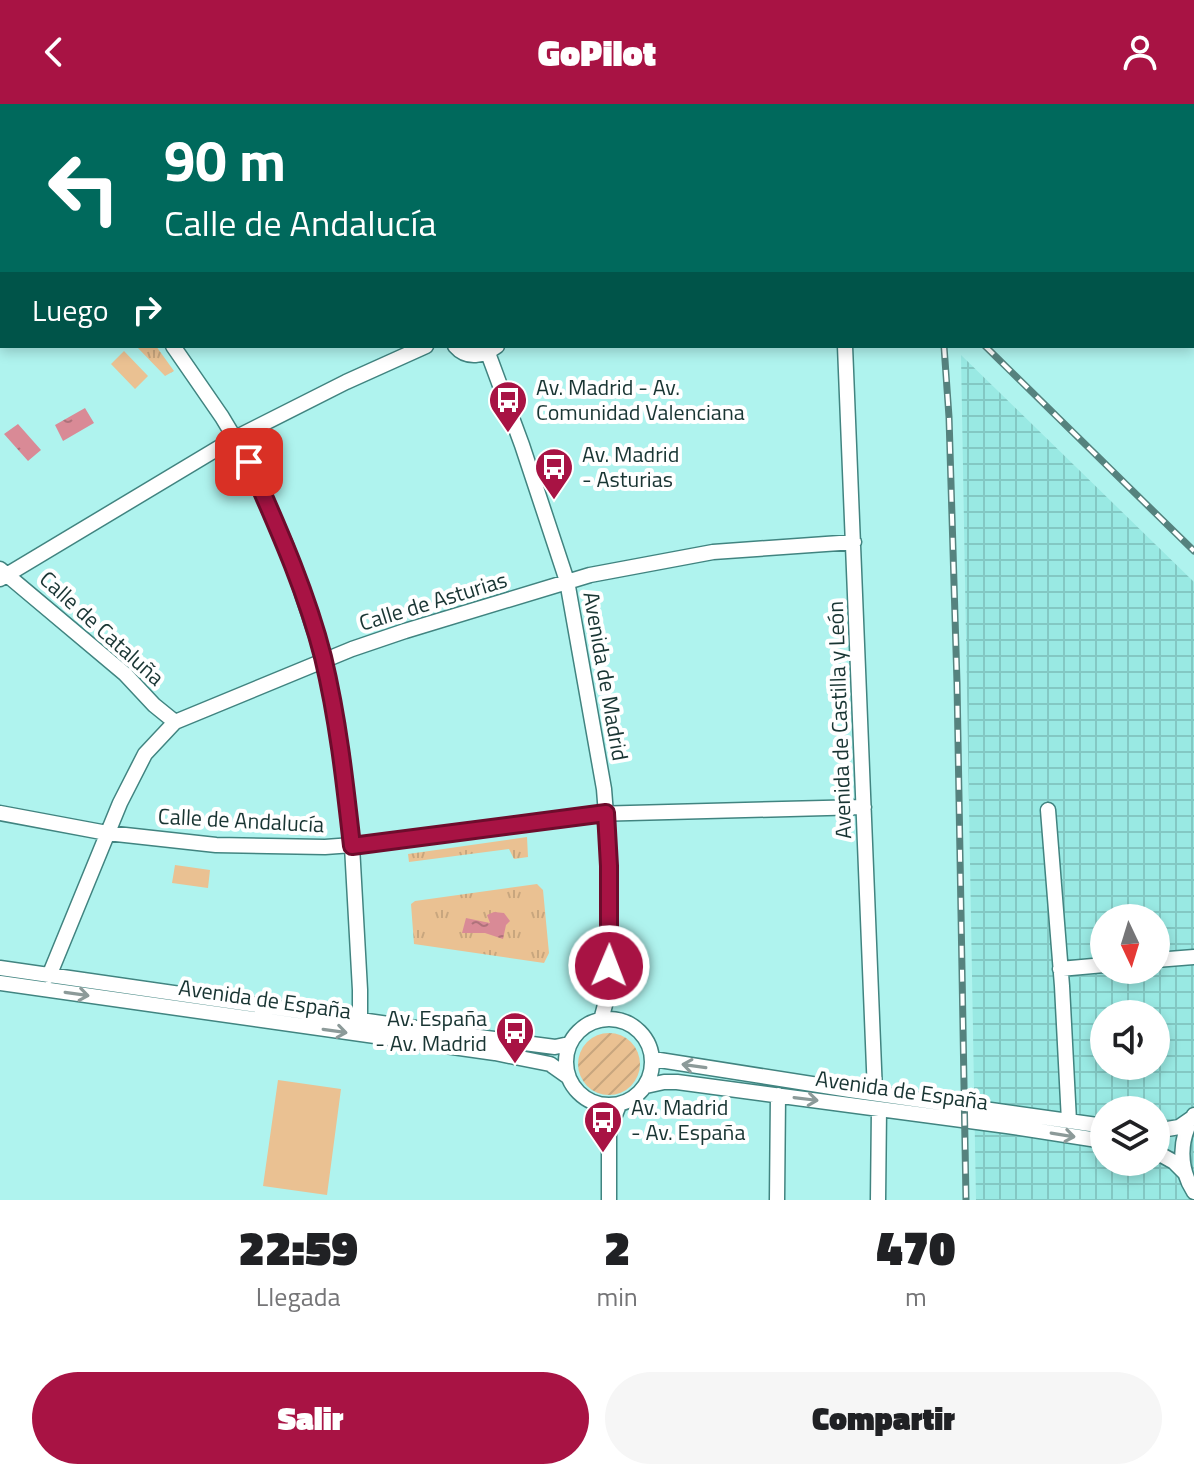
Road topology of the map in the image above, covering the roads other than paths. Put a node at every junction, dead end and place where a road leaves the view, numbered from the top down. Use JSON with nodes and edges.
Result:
{"nodes":[{"id":1,"x":174,"y":348,"type":"edge"},
{"id":2,"x":422,"y":348,"type":"edge"},
{"id":3,"x":457,"y":348,"type":"edge"},
{"id":4,"x":845,"y":348,"type":"edge"},
{"id":5,"x":492,"y":349,"type":"edge"},
{"id":6,"x":235,"y":438,"type":"junction"},
{"id":7,"x":854,"y":542,"type":"junction"},
{"id":8,"x":3,"y":574,"type":"edge"},
{"id":9,"x":567,"y":581,"type":"junction"},
{"id":10,"x":324,"y":660,"type":"junction"},
{"id":11,"x":175,"y":722,"type":"junction"},
{"id":12,"x":864,"y":807,"type":"junction"},
{"id":13,"x":1048,"y":810,"type":"dead end"},
{"id":14,"x":0,"y":813,"type":"edge"},
{"id":15,"x":606,"y":813,"type":"junction"},
{"id":16,"x":107,"y":833,"type":"junction"},
{"id":17,"x":352,"y":846,"type":"junction"},
{"id":18,"x":1194,"y":957,"type":"edge"},
{"id":19,"x":1170,"y":959,"type":"edge"},
{"id":20,"x":1090,"y":966,"type":"edge"},
{"id":21,"x":0,"y":968,"type":"edge"},
{"id":22,"x":1060,"y":969,"type":"junction"},
{"id":23,"x":49,"y":976,"type":"junction"},
{"id":24,"x":0,"y":983,"type":"edge"},
{"id":25,"x":609,"y":990,"type":"junction"},
{"id":26,"x":601,"y":1020,"type":"junction"},
{"id":27,"x":360,"y":1021,"type":"junction"},
{"id":28,"x":624,"y":1021,"type":"junction"},
{"id":29,"x":569,"y":1044,"type":"junction"},
{"id":30,"x":653,"y":1059,"type":"junction"},
{"id":31,"x":567,"y":1076,"type":"junction"},
{"id":32,"x":646,"y":1086,"type":"junction"},
{"id":33,"x":875,"y":1093,"type":"junction"},
{"id":34,"x":778,"y":1095,"type":"junction"},
{"id":35,"x":597,"y":1104,"type":"junction"},
{"id":36,"x":619,"y":1105,"type":"junction"},
{"id":37,"x":879,"y":1109,"type":"junction"},
{"id":38,"x":1193,"y":1116,"type":"edge"},
{"id":39,"x":1069,"y":1121,"type":"junction"},
{"id":40,"x":1090,"y":1124,"type":"edge"},
{"id":41,"x":1170,"y":1129,"type":"edge"},
{"id":42,"x":609,"y":1130,"type":"junction"},
{"id":43,"x":1090,"y":1139,"type":"edge"},
{"id":44,"x":1170,"y":1160,"type":"edge"},
{"id":45,"x":1184,"y":1172,"type":"junction"},
{"id":46,"x":1194,"y":1192,"type":"edge"},
{"id":47,"x":609,"y":1200,"type":"edge"},
{"id":48,"x":777,"y":1200,"type":"edge"},
{"id":49,"x":878,"y":1200,"type":"edge"}],
"edges":[{"from":1,"to":6,"type":"street"},
{"from":2,"to":6,"type":"street"},
{"from":3,"to":5,"type":"street"},
{"from":4,"to":7,"type":"street","name":"Avenida de Castilla y León"},
{"from":5,"to":9,"type":"street","name":"Avenida de Madrid"},
{"from":6,"to":8,"type":"street"},
{"from":6,"to":10,"type":"street"},
{"from":7,"to":9,"type":"street","name":"Calle de Asturias"},
{"from":7,"to":12,"type":"street","name":"Avenida de Castilla y León"},
{"from":8,"to":11,"type":"street","name":"Calle de Cataluña"},
{"from":9,"to":10,"type":"street","name":"Calle de Asturias"},
{"from":9,"to":15,"type":"street","name":"Avenida de Madrid"},
{"from":10,"to":11,"type":"street","name":"Calle de Asturias"},
{"from":10,"to":17,"type":"street"},
{"from":11,"to":16,"type":"street","name":"Calle de Asturias"},
{"from":12,"to":15,"type":"street","name":"Calle de Andalucía"},
{"from":12,"to":33,"type":"street","name":"Avenida de Castilla y León"},
{"from":13,"to":22,"type":"street"},
{"from":14,"to":16,"type":"street","name":"Calle de Andalucía"},
{"from":15,"to":17,"type":"street","name":"Calle de Andalucía"},
{"from":15,"to":25,"type":"street","name":"Avenida de Madrid"},
{"from":16,"to":17,"type":"street","name":"Calle de Andalucía"},
{"from":16,"to":23,"type":"street","name":"Calle de Asturias"},
{"from":17,"to":27,"type":"street"},
{"from":18,"to":19,"type":"street"},
{"from":20,"to":22,"type":"street"},
{"from":21,"to":23,"type":"street","name":"Avenida de España"},
{"from":22,"to":39,"type":"street"},
{"from":23,"to":27,"type":"street","name":"Avenida de España"},
{"from":24,"to":31,"type":"street","name":"Avenida de España","one_way":true},
{"from":25,"to":26,"type":"street","name":"Avenida de Madrid"},
{"from":25,"to":28,"type":"street"},
{"from":26,"to":28,"type":"street"},
{"from":26,"to":29,"type":"street"},
{"from":27,"to":29,"type":"street","name":"Avenida de España"},
{"from":28,"to":30,"type":"street"},
{"from":29,"to":31,"type":"street"},
{"from":30,"to":32,"type":"street"},
{"from":33,"to":30,"type":"street","name":"Avenida de España","one_way":true},
{"from":31,"to":35,"type":"street"},
{"from":32,"to":34,"type":"street","name":"Avenida de España"},
{"from":32,"to":36,"type":"street"},
{"from":33,"to":39,"type":"street","name":"Avenida de España"},
{"from":34,"to":37,"type":"street","name":"Avenida de España","one_way":true},
{"from":34,"to":48,"type":"street"},
{"from":35,"to":36,"type":"street"},
{"from":35,"to":42,"type":"street"},
{"from":36,"to":42,"type":"street"},
{"from":37,"to":43,"type":"street","name":"Avenida de España","one_way":true},
{"from":37,"to":49,"type":"street"},
{"from":38,"to":41,"type":"street"},
{"from":38,"to":45,"type":"street"},
{"from":39,"to":40,"type":"street","name":"Avenida de España"},
{"from":42,"to":47,"type":"street"},
{"from":44,"to":45,"type":"street"},
{"from":45,"to":46,"type":"street"}]}
